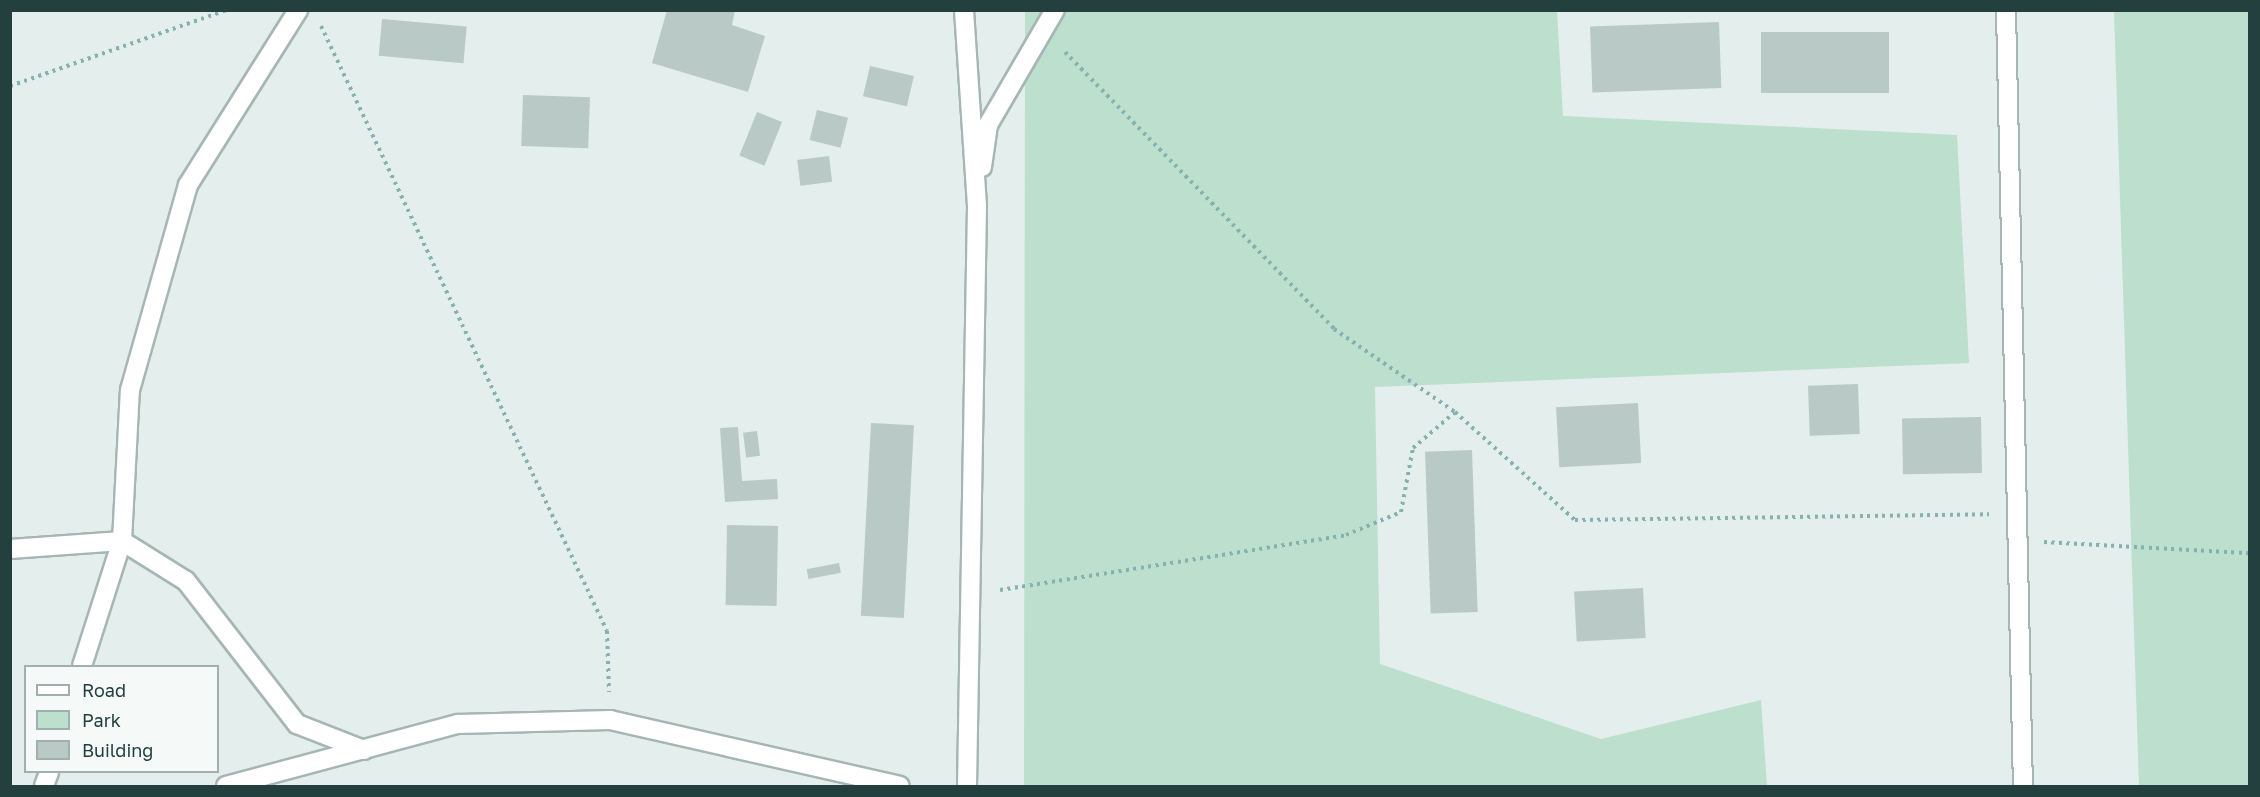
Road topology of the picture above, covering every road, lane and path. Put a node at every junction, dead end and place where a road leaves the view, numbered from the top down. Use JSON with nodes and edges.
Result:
{"nodes":[{"id":1,"x":227,"y":10,"type":"edge"},
{"id":2,"x":298,"y":10,"type":"edge"},
{"id":3,"x":964,"y":10,"type":"edge"},
{"id":4,"x":1055,"y":10,"type":"edge"},
{"id":5,"x":2006,"y":10,"type":"edge"},
{"id":6,"x":319,"y":21,"type":"dead end"},
{"id":7,"x":1044,"y":31,"type":"junction"},
{"id":8,"x":10,"y":86,"type":"edge"},
{"id":9,"x":977,"y":207,"type":"junction"},
{"id":10,"x":1455,"y":412,"type":"junction"},
{"id":11,"x":2016,"y":514,"type":"junction"},
{"id":12,"x":2017,"y":540,"type":"junction"},
{"id":13,"x":122,"y":541,"type":"junction"},
{"id":14,"x":10,"y":549,"type":"edge"},
{"id":15,"x":2250,"y":553,"type":"edge"},
{"id":16,"x":971,"y":595,"type":"junction"},
{"id":17,"x":82,"y":665,"type":"edge"},
{"id":18,"x":610,"y":720,"type":"junction"},
{"id":19,"x":364,"y":750,"type":"junction"},
{"id":20,"x":226,"y":786,"type":"edge"},
{"id":21,"x":900,"y":786,"type":"edge"},
{"id":22,"x":967,"y":786,"type":"edge"},
{"id":23,"x":2023,"y":786,"type":"edge"}],
"edges":[{"from":1,"to":8,"type":"path"},
{"from":2,"to":13,"type":"street"},
{"from":3,"to":9,"type":"street"},
{"from":4,"to":7,"type":"street"},
{"from":5,"to":11,"type":"street"},
{"from":6,"to":18,"type":"path"},
{"from":7,"to":9,"type":"street"},
{"from":7,"to":10,"type":"path"},
{"from":9,"to":16,"type":"street"},
{"from":10,"to":11,"type":"path"},
{"from":10,"to":16,"type":"path"},
{"from":11,"to":12,"type":"street"},
{"from":12,"to":15,"type":"path"},
{"from":12,"to":23,"type":"street"},
{"from":13,"to":14,"type":"street"},
{"from":13,"to":17,"type":"street"},
{"from":13,"to":19,"type":"street"},
{"from":16,"to":22,"type":"street"},
{"from":18,"to":19,"type":"street"},
{"from":18,"to":21,"type":"street"},
{"from":19,"to":20,"type":"street"}]}
